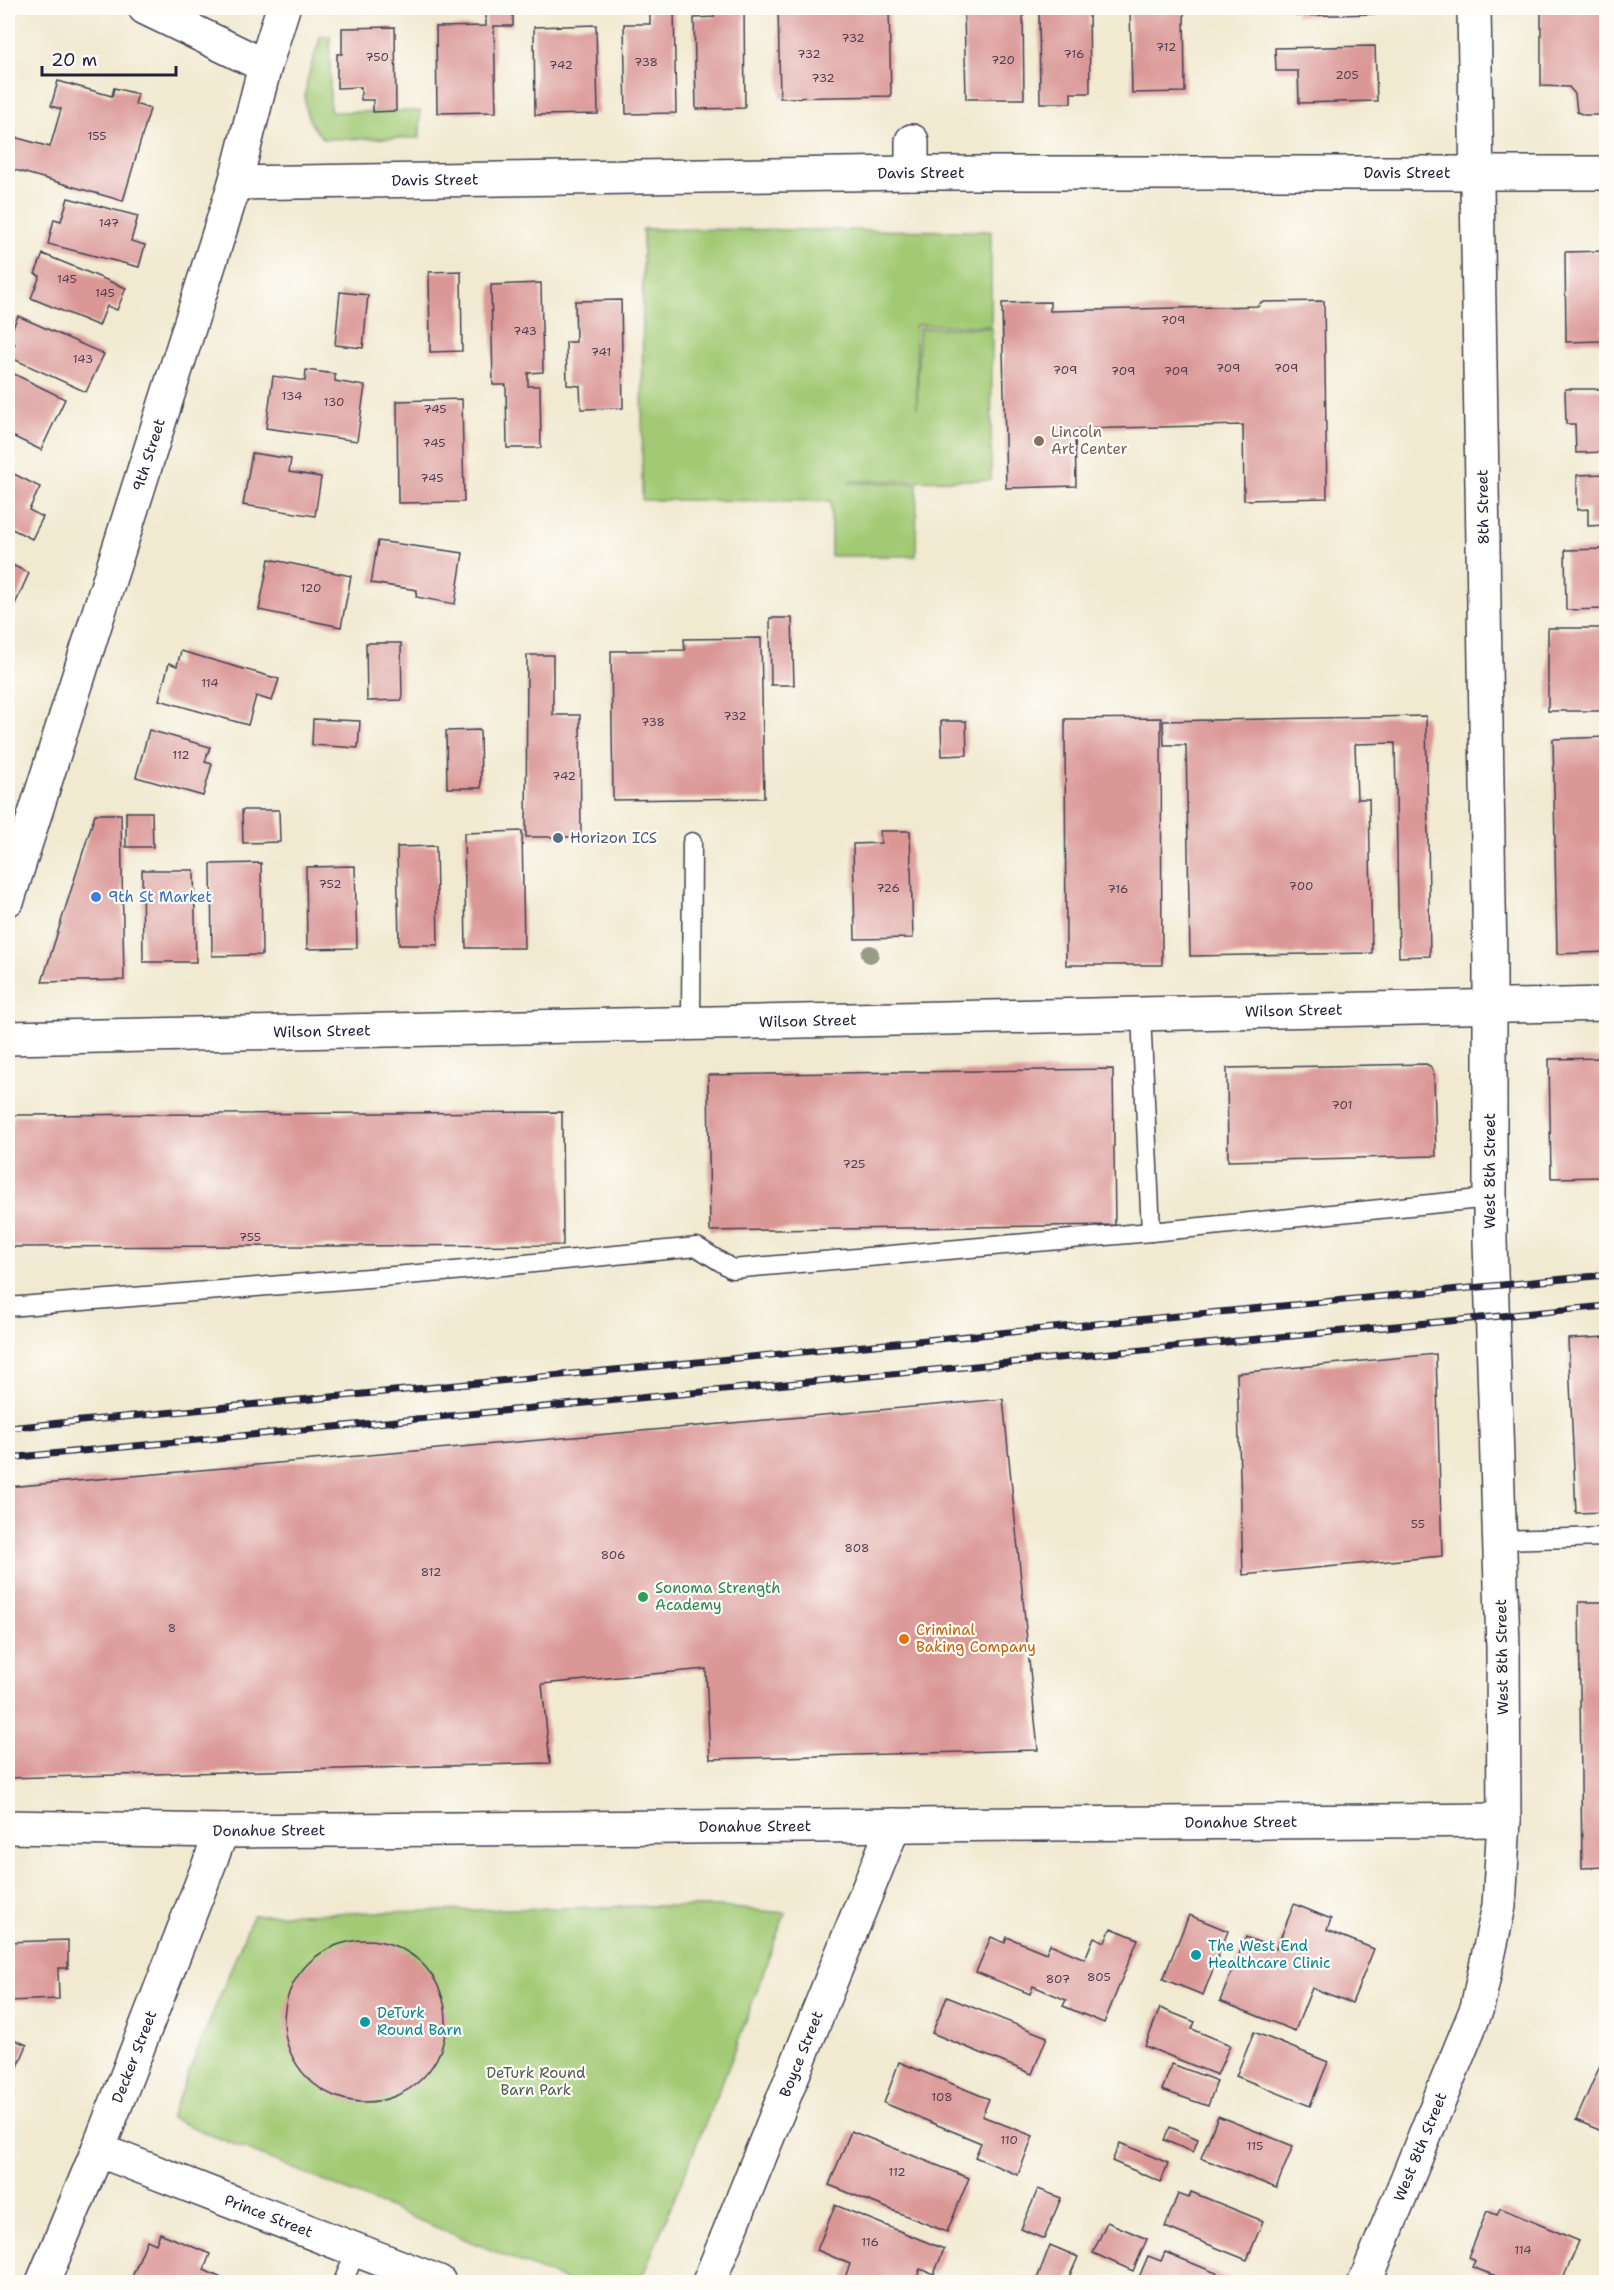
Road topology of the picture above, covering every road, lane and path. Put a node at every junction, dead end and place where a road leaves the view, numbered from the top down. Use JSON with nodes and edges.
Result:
{"nodes":[{"id":1,"x":145,"y":8,"type":"edge"},
{"id":2,"x":283,"y":8,"type":"edge"},
{"id":3,"x":1474,"y":8,"type":"edge"},
{"id":4,"x":265,"y":66,"type":"junction"},
{"id":5,"x":912,"y":141,"type":"dead end"},
{"id":6,"x":912,"y":173,"type":"junction"},
{"id":7,"x":1478,"y":173,"type":"junction"},
{"id":8,"x":1606,"y":173,"type":"edge"},
{"id":9,"x":235,"y":183,"type":"junction"},
{"id":10,"x":693,"y":842,"type":"dead end"},
{"id":11,"x":8,"y":899,"type":"edge"},
{"id":12,"x":1606,"y":1004,"type":"edge"},
{"id":13,"x":1491,"y":1006,"type":"junction"},
{"id":14,"x":1141,"y":1014,"type":"junction"},
{"id":15,"x":691,"y":1024,"type":"junction"},
{"id":16,"x":8,"y":1038,"type":"edge"},
{"id":17,"x":1490,"y":1198,"type":"junction"},
{"id":18,"x":1151,"y":1232,"type":"junction"},
{"id":19,"x":8,"y":1307,"type":"edge"},
{"id":20,"x":1606,"y":1537,"type":"edge"},
{"id":21,"x":1500,"y":1540,"type":"junction"},
{"id":22,"x":1504,"y":1820,"type":"junction"},
{"id":23,"x":894,"y":1825,"type":"junction"},
{"id":24,"x":8,"y":1827,"type":"edge"},
{"id":25,"x":222,"y":1831,"type":"junction"},
{"id":26,"x":98,"y":2150,"type":"junction"},
{"id":27,"x":356,"y":2251,"type":"junction"},
{"id":28,"x":44,"y":2283,"type":"edge"},
{"id":29,"x":344,"y":2283,"type":"edge"},
{"id":30,"x":439,"y":2283,"type":"edge"},
{"id":31,"x":709,"y":2283,"type":"edge"},
{"id":32,"x":1365,"y":2283,"type":"edge"}],
"edges":[{"from":1,"to":4,"type":"street"},
{"from":2,"to":4,"type":"street","name":"9th Street"},
{"from":3,"to":7,"type":"street","name":"8th Street"},
{"from":4,"to":9,"type":"street","name":"9th Street"},
{"from":5,"to":6,"type":"street"},
{"from":6,"to":7,"type":"street","name":"Davis Street"},
{"from":6,"to":9,"type":"street","name":"Davis Street"},
{"from":7,"to":8,"type":"street","name":"Davis Street"},
{"from":7,"to":13,"type":"street","name":"8th Street"},
{"from":9,"to":11,"type":"street","name":"9th Street"},
{"from":10,"to":15,"type":"lane"},
{"from":12,"to":13,"type":"street","name":"Wilson Street"},
{"from":13,"to":14,"type":"street","name":"Wilson Street"},
{"from":13,"to":17,"type":"street","name":"West 8th Street"},
{"from":14,"to":15,"type":"street","name":"Wilson Street"},
{"from":14,"to":18,"type":"lane"},
{"from":15,"to":16,"type":"street","name":"Wilson Street"},
{"from":17,"to":18,"type":"lane"},
{"from":17,"to":21,"type":"street","name":"West 8th Street"},
{"from":18,"to":19,"type":"lane"},
{"from":20,"to":21,"type":"lane"},
{"from":21,"to":22,"type":"street","name":"West 8th Street"},
{"from":22,"to":23,"type":"street","name":"Donahue Street"},
{"from":22,"to":32,"type":"street","name":"West 8th Street"},
{"from":23,"to":25,"type":"street","name":"Donahue Street"},
{"from":23,"to":31,"type":"street","name":"Boyce Street"},
{"from":24,"to":25,"type":"street","name":"Donahue Street"},
{"from":25,"to":26,"type":"street","name":"Decker Street"},
{"from":26,"to":27,"type":"street","name":"Prince Street"},
{"from":26,"to":28,"type":"street","name":"Decker Street"},
{"from":27,"to":29,"type":"lane"},
{"from":27,"to":30,"type":"street","name":"Prince Street"}]}
